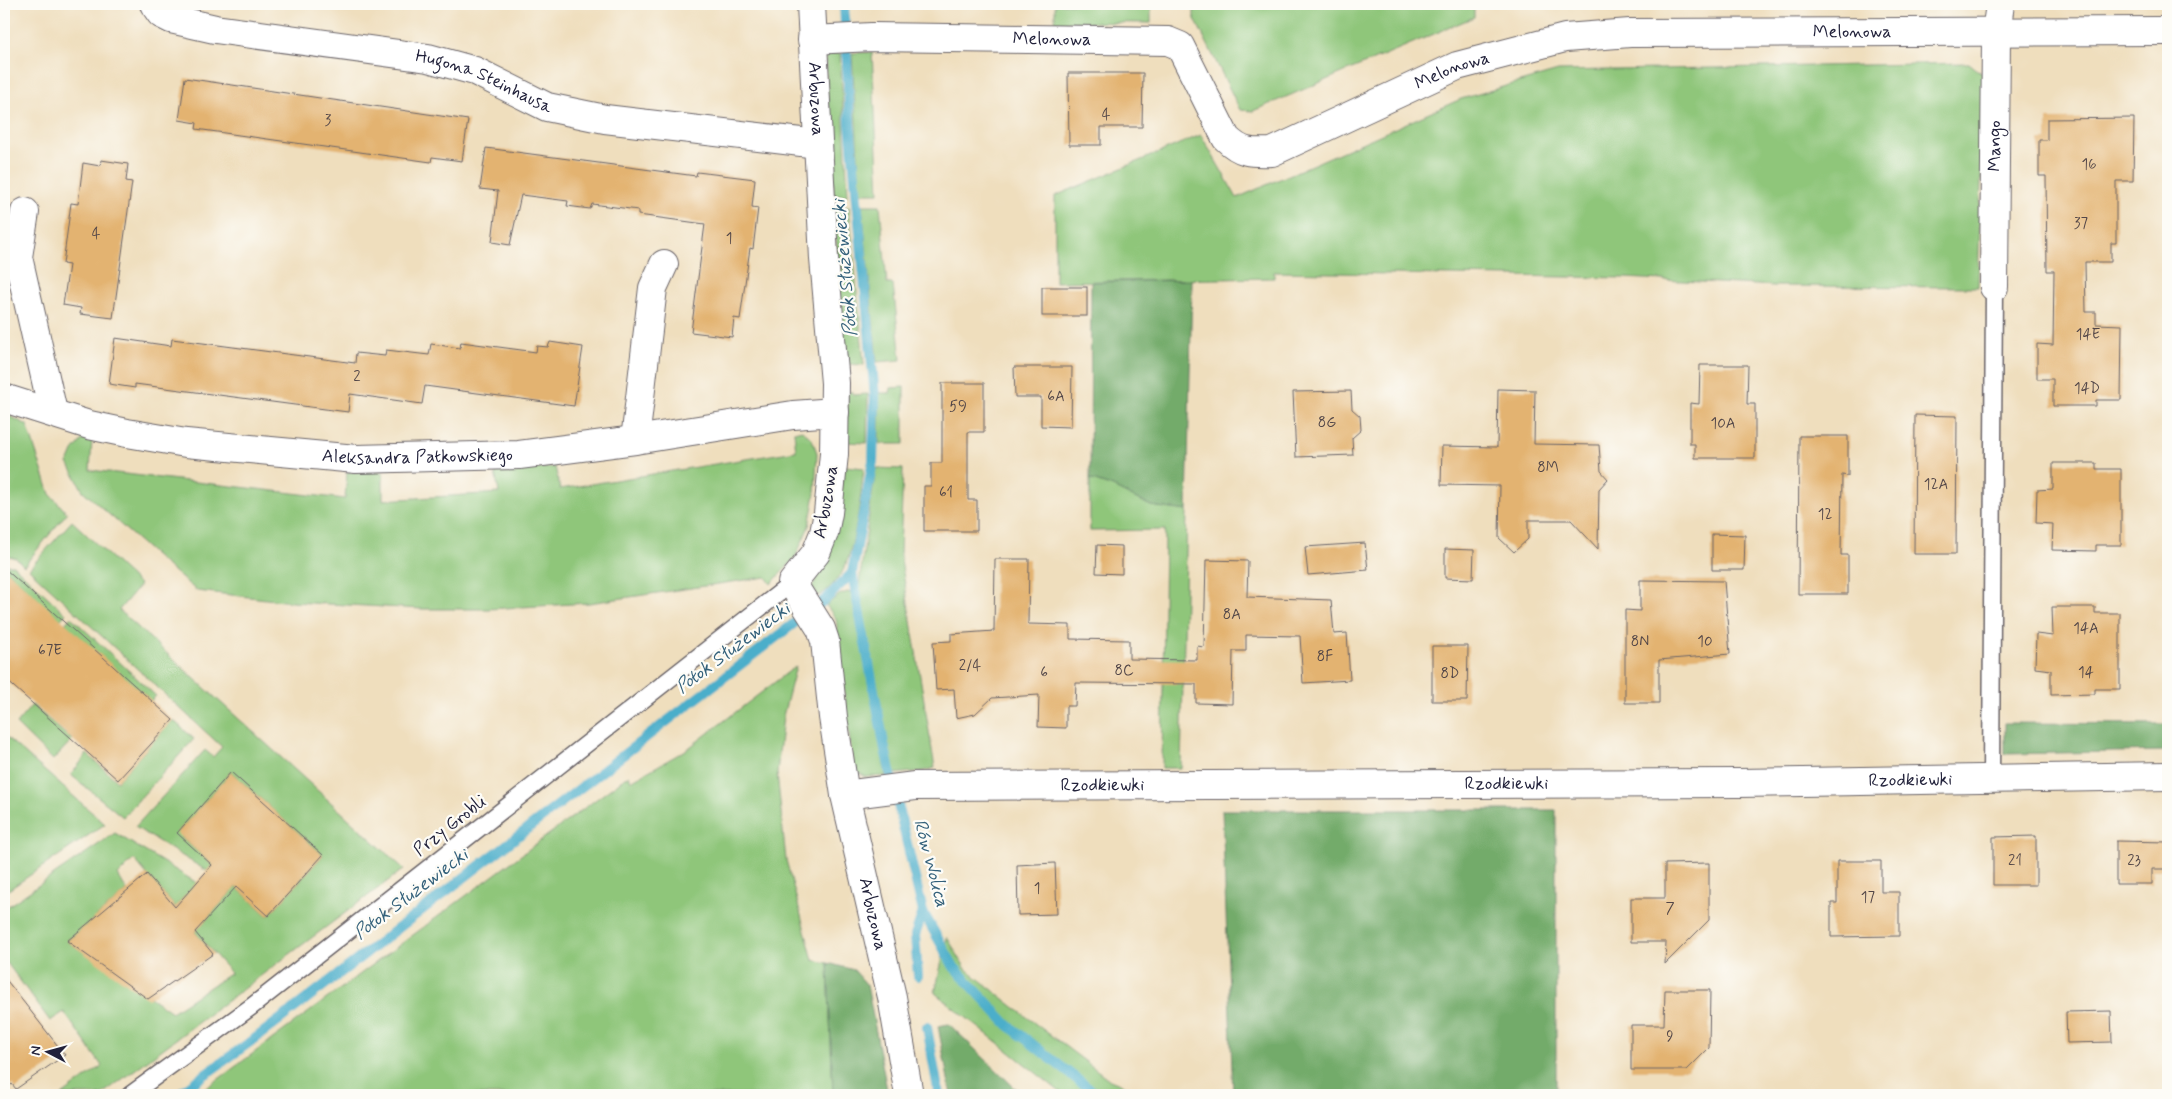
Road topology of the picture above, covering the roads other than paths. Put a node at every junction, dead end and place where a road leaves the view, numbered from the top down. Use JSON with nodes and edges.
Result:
{"nodes":[{"id":1,"x":154,"y":4,"type":"edge"},
{"id":2,"x":811,"y":4,"type":"edge"},
{"id":3,"x":2000,"y":4,"type":"edge"},
{"id":4,"x":2168,"y":31,"type":"edge"},
{"id":5,"x":1996,"y":33,"type":"junction"},
{"id":6,"x":817,"y":40,"type":"junction"},
{"id":7,"x":818,"y":144,"type":"junction"},
{"id":8,"x":25,"y":212,"type":"dead end"},
{"id":9,"x":664,"y":264,"type":"dead end"},
{"id":10,"x":1994,"y":287,"type":"joint"},
{"id":11,"x":4,"y":398,"type":"edge"},
{"id":12,"x":53,"y":412,"type":"junction"},
{"id":13,"x":835,"y":412,"type":"junction"},
{"id":14,"x":635,"y":440,"type":"junction"},
{"id":15,"x":796,"y":588,"type":"junction"},
{"id":16,"x":2168,"y":776,"type":"edge"},
{"id":17,"x":1991,"y":779,"type":"junction"},
{"id":18,"x":854,"y":793,"type":"junction"},
{"id":19,"x":130,"y":1095,"type":"edge"},
{"id":20,"x":909,"y":1095,"type":"edge"}],
"edges":[{"from":1,"to":7,"type":"street","name":"Hugona Steinhausa"},
{"from":2,"to":6,"type":"street","name":"Arbuzowa"},
{"from":3,"to":5,"type":"street","name":"Mango"},
{"from":4,"to":5,"type":"street","name":"Melonowa"},
{"from":5,"to":6,"type":"street","name":"Melonowa"},
{"from":5,"to":10,"type":"street","name":"Mango"},
{"from":6,"to":7,"type":"street","name":"Arbuzowa"},
{"from":7,"to":13,"type":"street","name":"Arbuzowa"},
{"from":8,"to":12,"type":"street"},
{"from":9,"to":14,"type":"street"},
{"from":10,"to":17,"type":"lane"},
{"from":11,"to":12,"type":"street","name":"Aleksandra Patkowskiego"},
{"from":12,"to":14,"type":"street","name":"Aleksandra Patkowskiego"},
{"from":13,"to":14,"type":"street","name":"Aleksandra Patkowskiego"},
{"from":13,"to":15,"type":"street","name":"Arbuzowa"},
{"from":15,"to":18,"type":"street","name":"Arbuzowa"},
{"from":15,"to":19,"type":"lane","name":"Przy Grobli"},
{"from":16,"to":17,"type":"street","name":"Rzodkiewki"},
{"from":17,"to":18,"type":"street","name":"Rzodkiewki"},
{"from":18,"to":20,"type":"street","name":"Arbuzowa"}]}
